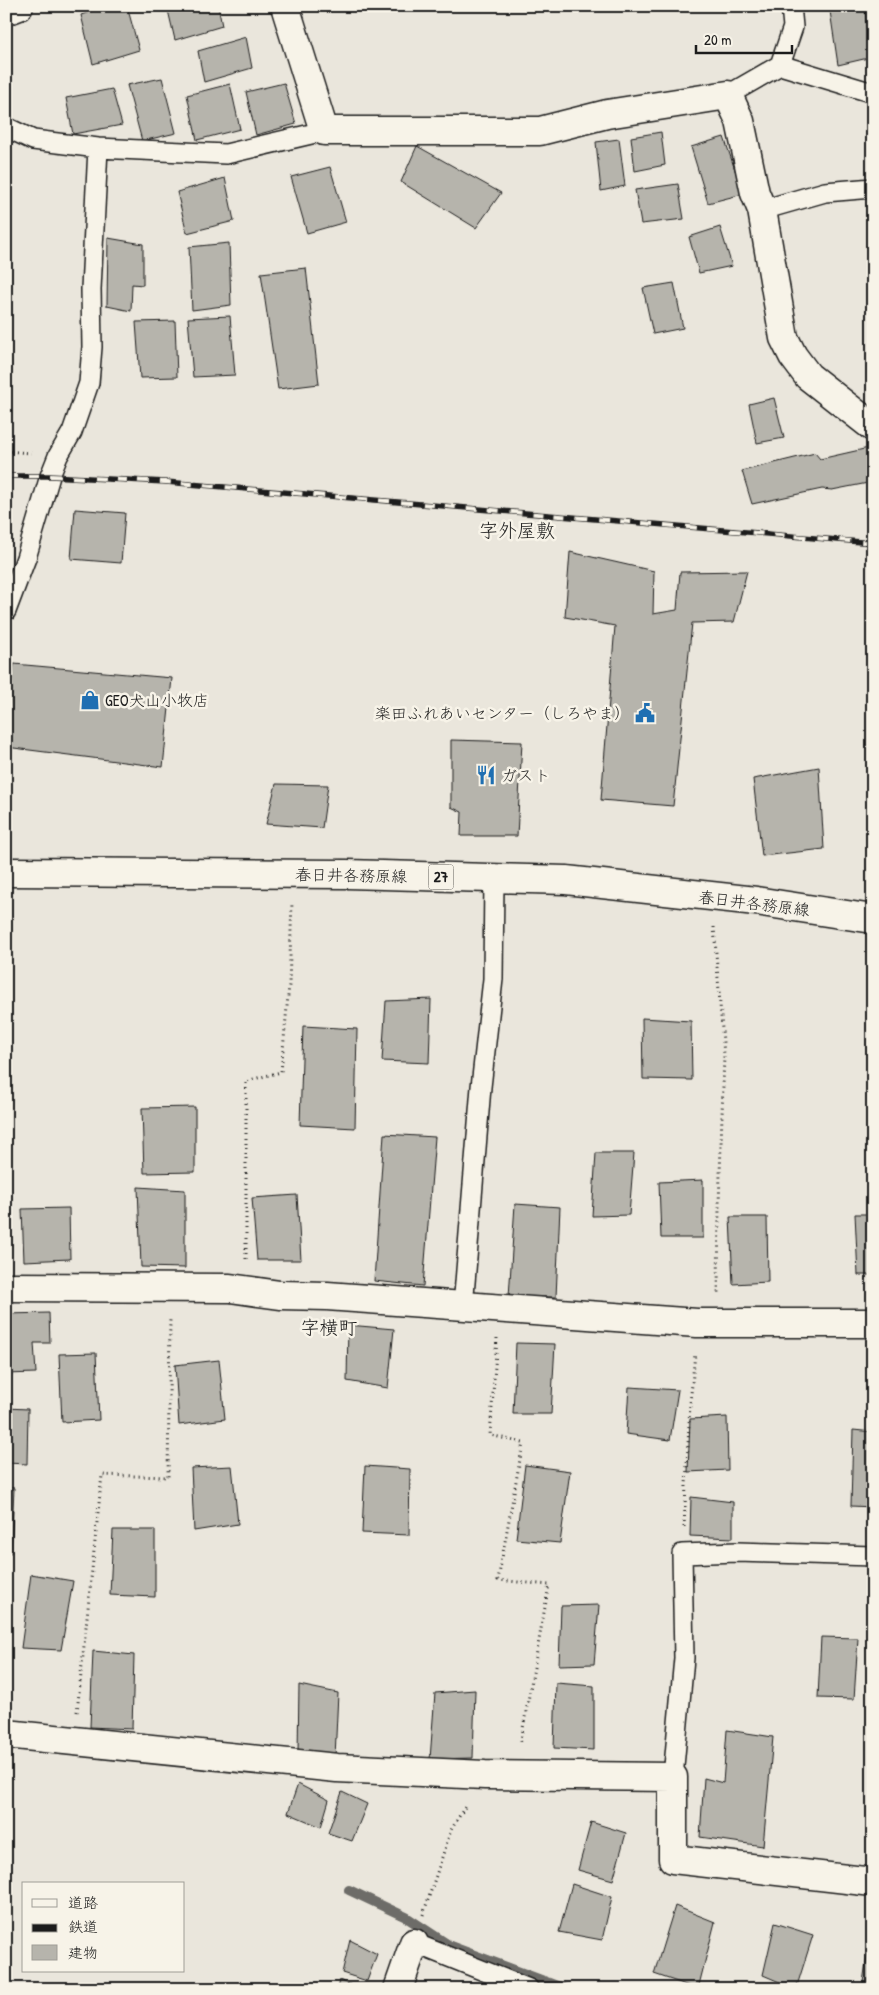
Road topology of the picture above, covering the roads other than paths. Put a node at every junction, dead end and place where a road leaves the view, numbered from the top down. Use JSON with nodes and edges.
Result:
{"nodes":[{"id":1,"x":19,"y":6,"type":"edge"},
{"id":2,"x":285,"y":6,"type":"edge"},
{"id":3,"x":791,"y":6,"type":"edge"},
{"id":4,"x":6,"y":11,"type":"edge"},
{"id":5,"x":780,"y":65,"type":"junction"},
{"id":6,"x":873,"y":94,"type":"edge"},
{"id":7,"x":728,"y":95,"type":"junction"},
{"id":8,"x":6,"y":127,"type":"edge"},
{"id":9,"x":324,"y":131,"type":"junction"},
{"id":10,"x":98,"y":148,"type":"junction"},
{"id":11,"x":873,"y":188,"type":"edge"},
{"id":12,"x":762,"y":210,"type":"junction"},
{"id":13,"x":873,"y":427,"type":"edge"},
{"id":14,"x":6,"y":611,"type":"edge"},
{"id":15,"x":6,"y":872,"type":"edge"},
{"id":16,"x":494,"y":878,"type":"junction"},
{"id":17,"x":873,"y":919,"type":"edge"},
{"id":18,"x":6,"y":1287,"type":"edge"},
{"id":19,"x":462,"y":1307,"type":"junction"},
{"id":20,"x":873,"y":1324,"type":"edge"},
{"id":21,"x":873,"y":1556,"type":"edge"},
{"id":22,"x":6,"y":1734,"type":"edge"},
{"id":23,"x":673,"y":1777,"type":"junction"},
{"id":24,"x":873,"y":1882,"type":"edge"},
{"id":25,"x":414,"y":1943,"type":"joint"},
{"id":26,"x":398,"y":1989,"type":"edge"},
{"id":27,"x":529,"y":1989,"type":"edge"}],
"edges":[{"from":1,"to":4,"type":"street"},
{"from":2,"to":9,"type":"street"},
{"from":3,"to":5,"type":"lane"},
{"from":5,"to":6,"type":"lane"},
{"from":5,"to":7,"type":"lane"},
{"from":7,"to":9,"type":"street"},
{"from":7,"to":12,"type":"street"},
{"from":8,"to":10,"type":"lane"},
{"from":9,"to":10,"type":"lane"},
{"from":10,"to":14,"type":"lane"},
{"from":11,"to":12,"type":"lane"},
{"from":12,"to":13,"type":"street"},
{"from":15,"to":16,"type":"street","name":"春日井各務原線","number":"27"},
{"from":16,"to":17,"type":"street","name":"春日井各務原線","number":"27"},
{"from":16,"to":19,"type":"lane"},
{"from":18,"to":19,"type":"street"},
{"from":19,"to":20,"type":"street"},
{"from":21,"to":23,"type":"lane"},
{"from":22,"to":23,"type":"street"},
{"from":23,"to":24,"type":"street"},
{"from":25,"to":26,"type":"street"},
{"from":25,"to":27,"type":"lane"}]}
